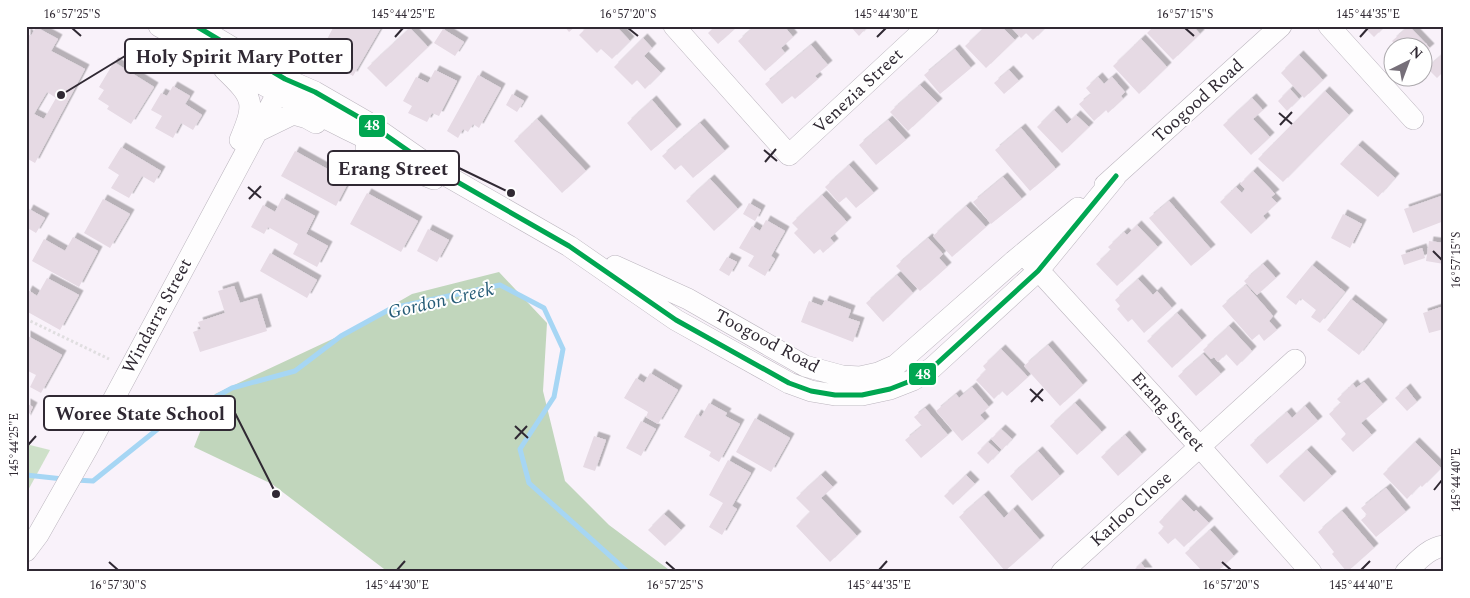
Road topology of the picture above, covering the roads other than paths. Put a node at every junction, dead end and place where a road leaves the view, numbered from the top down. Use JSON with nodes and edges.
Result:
{"nodes":[{"id":1,"x":160,"y":26,"type":"edge"},
{"id":2,"x":196,"y":26,"type":"edge"},
{"id":3,"x":674,"y":26,"type":"edge"},
{"id":4,"x":928,"y":26,"type":"edge"},
{"id":5,"x":1281,"y":26,"type":"edge"},
{"id":6,"x":1329,"y":26,"type":"edge"},
{"id":7,"x":204,"y":51,"type":"junction"},
{"id":8,"x":281,"y":85,"type":"junction"},
{"id":9,"x":1413,"y":119,"type":"dead end"},
{"id":10,"x":256,"y":132,"type":"junction"},
{"id":11,"x":1116,"y":176,"type":"junction"},
{"id":12,"x":494,"y":203,"type":"junction"},
{"id":13,"x":569,"y":246,"type":"junction"},
{"id":14,"x":1023,"y":254,"type":"junction"},
{"id":15,"x":1038,"y":271,"type":"junction"},
{"id":16,"x":172,"y":288,"type":"junction"},
{"id":17,"x":1295,"y":360,"type":"dead end"},
{"id":18,"x":1200,"y":447,"type":"junction"},
{"id":19,"x":32,"y":543,"type":"edge"},
{"id":20,"x":1444,"y":546,"type":"edge"},
{"id":21,"x":1062,"y":572,"type":"edge"},
{"id":22,"x":1311,"y":572,"type":"edge"},
{"id":23,"x":1406,"y":572,"type":"edge"}],
"edges":[{"from":1,"to":7,"type":"street","name":"Toogood Road"},
{"from":2,"to":8,"type":"street","name":"Toogood Road"},
{"from":3,"to":4,"type":"street","name":"Venezia Street"},
{"from":5,"to":11,"type":"street","name":"Toogood Road"},
{"from":6,"to":9,"type":"street"},
{"from":7,"to":8,"type":"street","name":"Toogood Road"},
{"from":7,"to":16,"type":"street"},
{"from":8,"to":10,"type":"street","name":"Windarra Street"},
{"from":8,"to":12,"type":"street","name":"Toogood Road"},
{"from":10,"to":12,"type":"street"},
{"from":10,"to":16,"type":"street","name":"Windarra Street"},
{"from":11,"to":14,"type":"street","name":"Toogood Road"},
{"from":11,"to":15,"type":"street","name":"Toogood Road"},
{"from":12,"to":13,"type":"street","name":"Toogood Road"},
{"from":13,"to":14,"type":"street","name":"Toogood Road"},
{"from":13,"to":15,"type":"street","name":"Toogood Road"},
{"from":14,"to":15,"type":"street","name":"Erang Street"},
{"from":15,"to":18,"type":"street","name":"Erang Street"},
{"from":16,"to":19,"type":"street","name":"Windarra Street"},
{"from":17,"to":18,"type":"street","name":"Karloo Close"},
{"from":18,"to":21,"type":"street","name":"Karloo Close"},
{"from":18,"to":22,"type":"street","name":"Erang Street"},
{"from":20,"to":23,"type":"street"}]}
